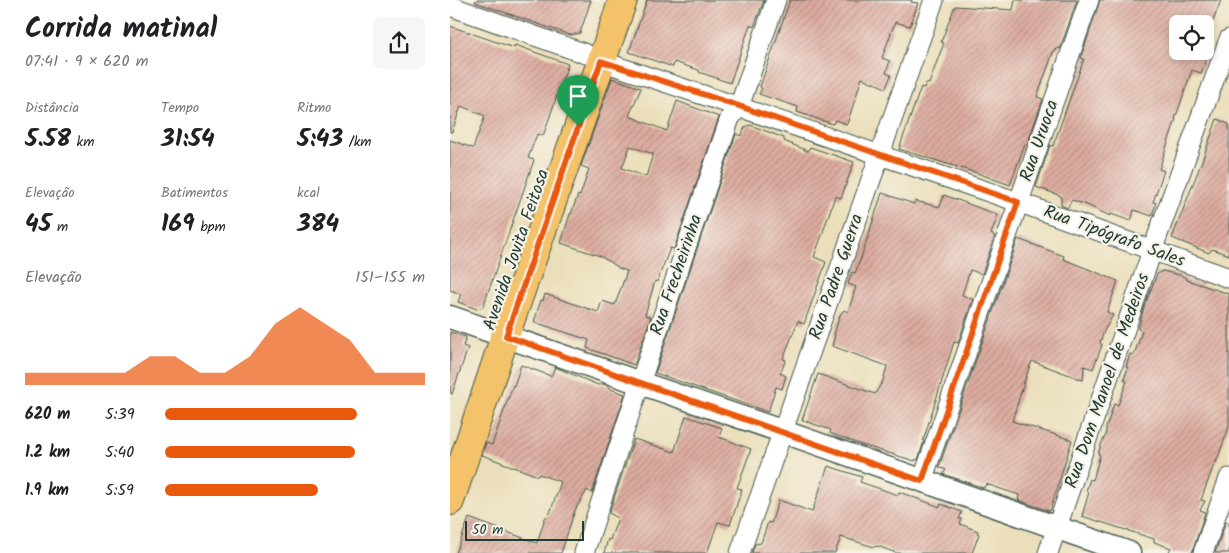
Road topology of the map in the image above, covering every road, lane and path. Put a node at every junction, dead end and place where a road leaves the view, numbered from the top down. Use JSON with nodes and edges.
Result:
{"nodes":[{"id":1,"x":605,"y":0,"type":"edge"},
{"id":2,"x":623,"y":0,"type":"edge"},
{"id":3,"x":776,"y":0,"type":"edge"},
{"id":4,"x":934,"y":0,"type":"edge"},
{"id":5,"x":1089,"y":0,"type":"edge"},
{"id":6,"x":450,"y":6,"type":"edge"},
{"id":7,"x":1229,"y":39,"type":"edge"},
{"id":8,"x":594,"y":57,"type":"junction"},
{"id":9,"x":739,"y":106,"type":"junction"},
{"id":10,"x":880,"y":155,"type":"junction"},
{"id":11,"x":1018,"y":202,"type":"junction"},
{"id":12,"x":1152,"y":251,"type":"junction"},
{"id":13,"x":1229,"y":278,"type":"edge"},
{"id":14,"x":450,"y":317,"type":"edge"},
{"id":15,"x":498,"y":333,"type":"junction"},
{"id":16,"x":640,"y":383,"type":"junction"},
{"id":17,"x":784,"y":432,"type":"junction"},
{"id":18,"x":450,"y":444,"type":"edge"},
{"id":19,"x":1229,"y":478,"type":"edge"},
{"id":20,"x":922,"y":481,"type":"junction"},
{"id":21,"x":450,"y":501,"type":"edge"},
{"id":22,"x":1057,"y":528,"type":"junction"},
{"id":23,"x":584,"y":553,"type":"edge"},
{"id":24,"x":740,"y":553,"type":"edge"},
{"id":25,"x":1048,"y":553,"type":"edge"},
{"id":26,"x":1129,"y":553,"type":"edge"},
{"id":27,"x":1203,"y":553,"type":"edge"}],
"edges":[{"from":1,"to":8,"type":"main road","name":"Avenida Jovita Feitosa"},
{"from":2,"to":8,"type":"main road","name":"Avenida Jovita Feitosa"},
{"from":3,"to":9,"type":"street","name":"Rua Frecheirinha"},
{"from":4,"to":10,"type":"street","name":"Rua Padre Guerra"},
{"from":5,"to":11,"type":"street","name":"Rua Uruoca"},
{"from":6,"to":8,"type":"street","name":"Rua Tipógrafo Sales"},
{"from":7,"to":12,"type":"street","name":"Rua Dom Manoel de Medeiros"},
{"from":8,"to":9,"type":"street","name":"Rua Tipógrafo Sales"},
{"from":8,"to":15,"type":"main road","name":"Avenida Jovita Feitosa"},
{"from":9,"to":10,"type":"street","name":"Rua Tipógrafo Sales"},
{"from":9,"to":16,"type":"street","name":"Rua Frecheirinha"},
{"from":10,"to":11,"type":"street","name":"Rua Tipógrafo Sales"},
{"from":10,"to":17,"type":"street","name":"Rua Padre Guerra"},
{"from":11,"to":12,"type":"street","name":"Rua Tipógrafo Sales"},
{"from":11,"to":20,"type":"street","name":"Rua Uruoca"},
{"from":12,"to":13,"type":"street","name":"Rua Tipógrafo Sales"},
{"from":12,"to":22,"type":"street","name":"Rua Dom Manoel de Medeiros"},
{"from":14,"to":15,"type":"street"},
{"from":15,"to":16,"type":"street"},
{"from":15,"to":18,"type":"main road","name":"Avenida Jovita Feitosa"},
{"from":15,"to":21,"type":"main road","name":"Avenida Jovita Feitosa"},
{"from":16,"to":17,"type":"street"},
{"from":16,"to":23,"type":"street","name":"Rua Frecheirinha"},
{"from":17,"to":20,"type":"street"},
{"from":17,"to":24,"type":"street","name":"Rua Padre Guerra"},
{"from":19,"to":27,"type":"street"},
{"from":20,"to":22,"type":"street"},
{"from":22,"to":25,"type":"street","name":"Rua Dom Manoel de Medeiros"},
{"from":22,"to":26,"type":"street"}]}
